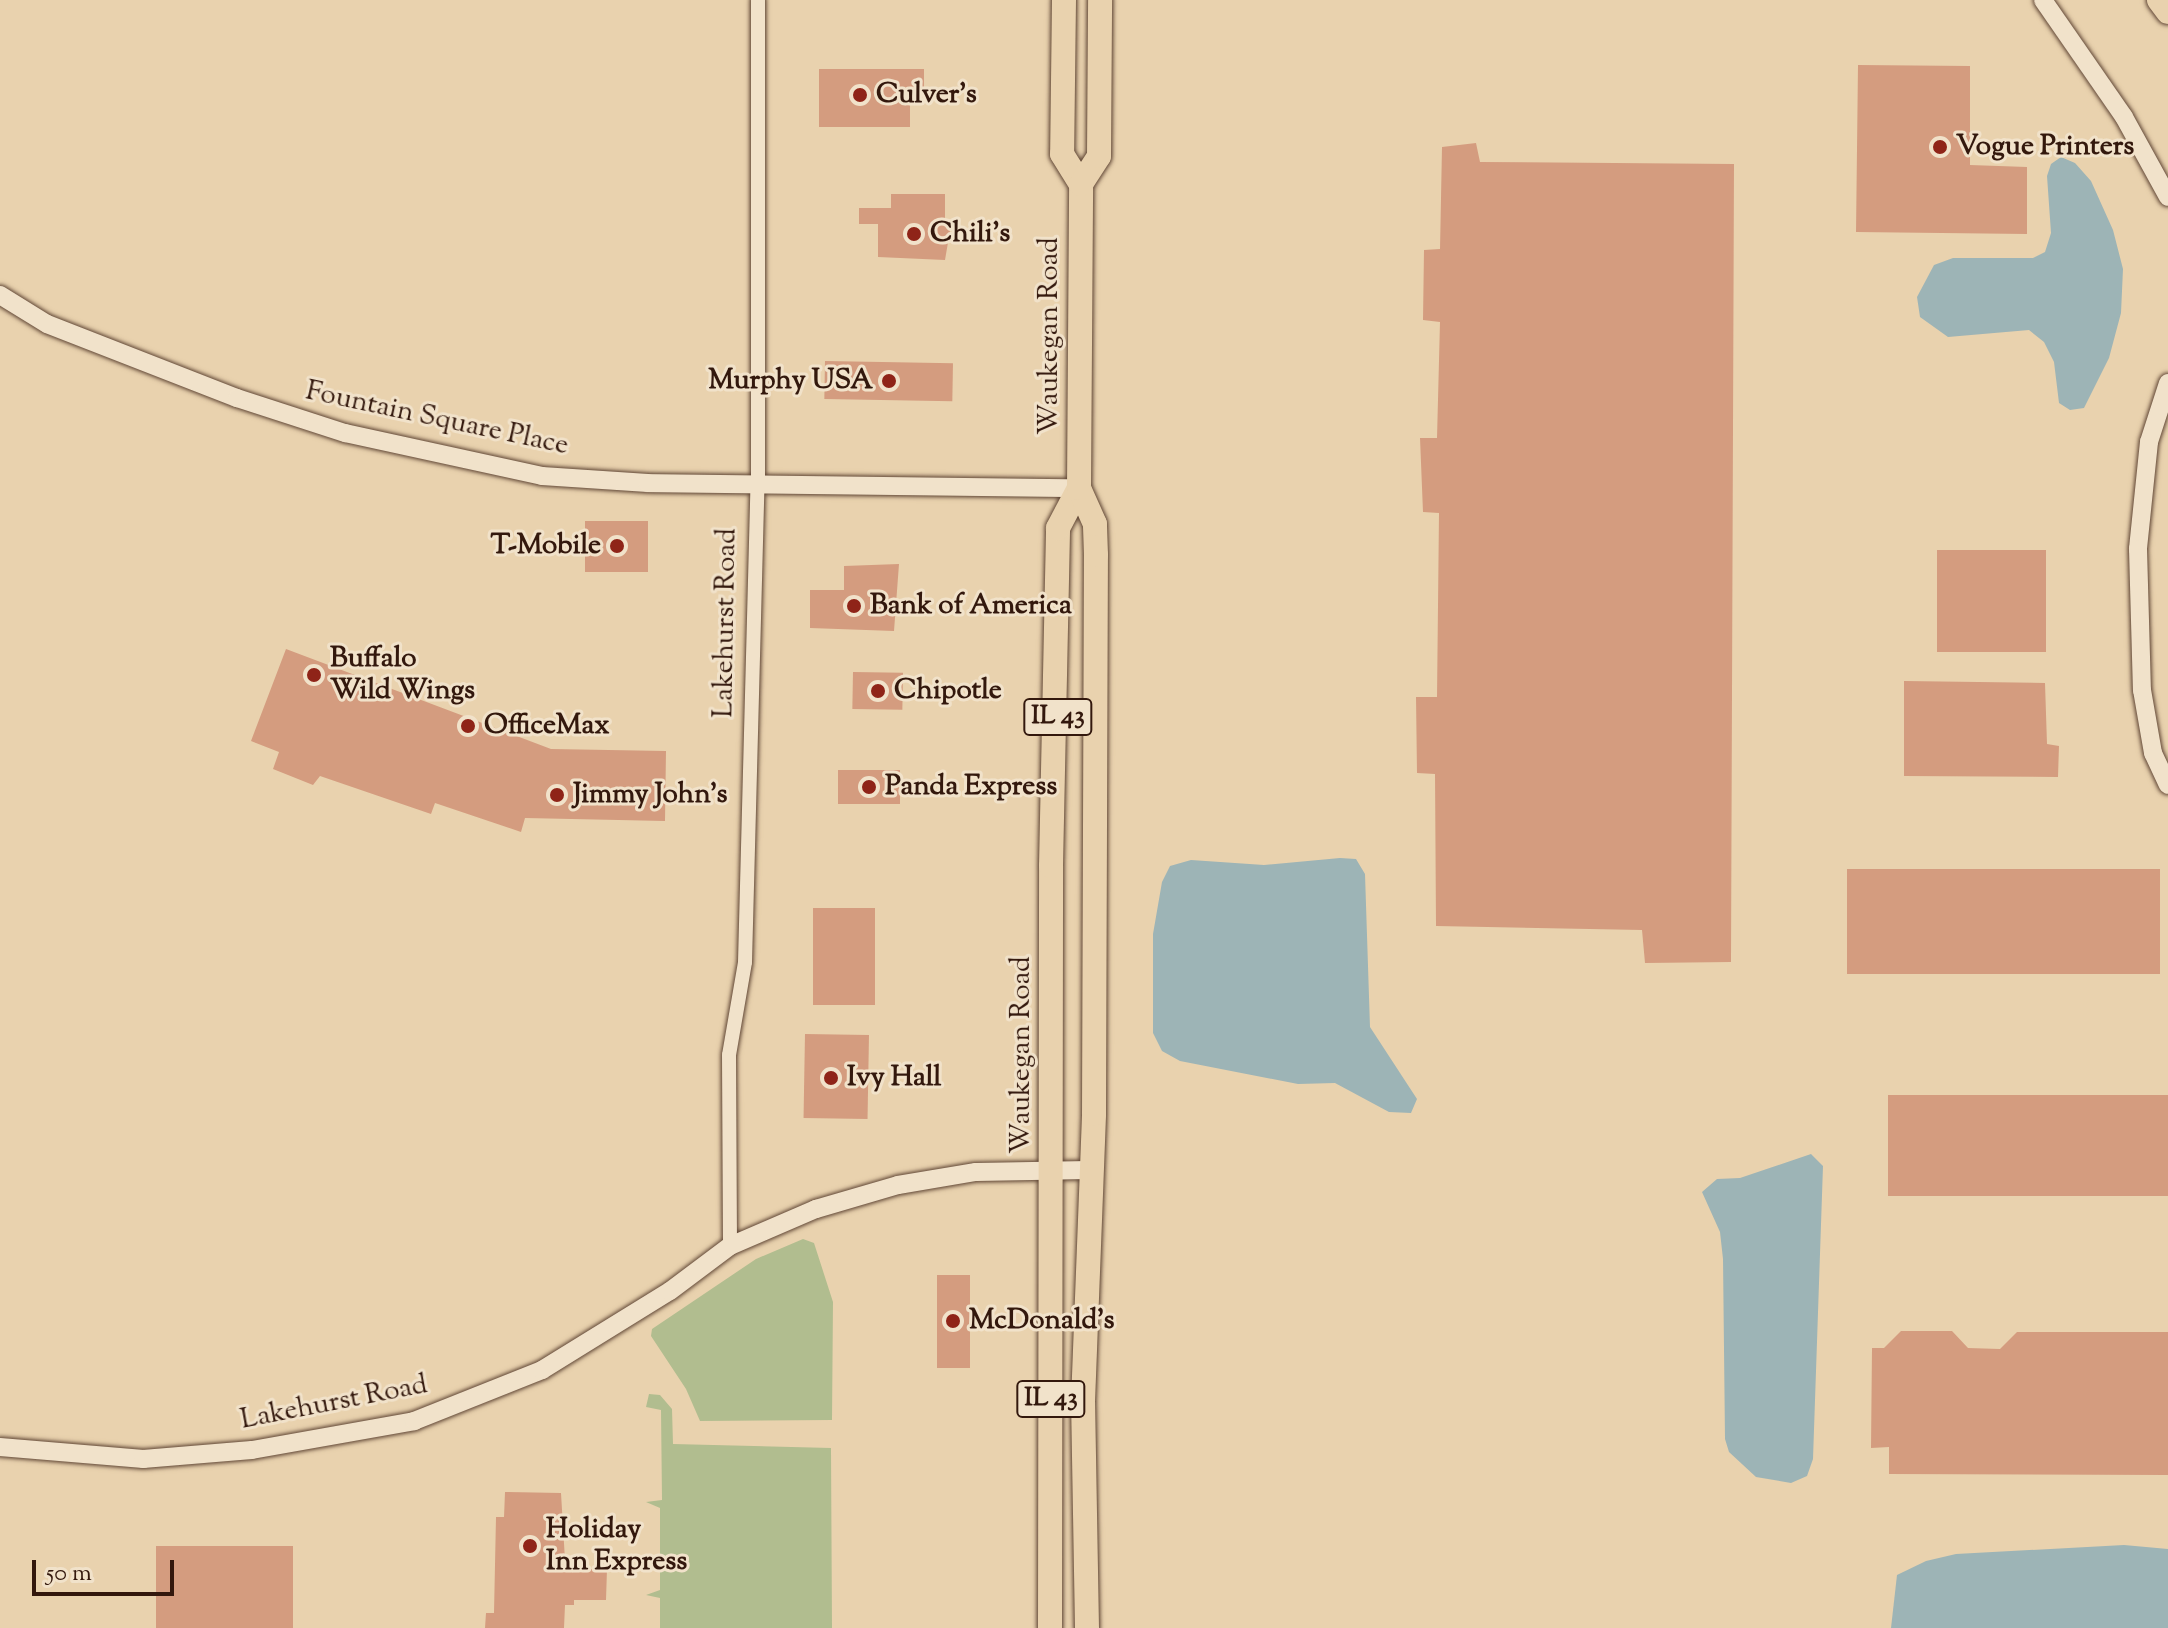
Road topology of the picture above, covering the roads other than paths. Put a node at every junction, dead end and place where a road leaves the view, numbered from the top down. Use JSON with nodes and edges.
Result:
{"nodes":[{"id":1,"x":758,"y":0,"type":"edge"},
{"id":2,"x":1064,"y":0,"type":"edge"},
{"id":3,"x":1100,"y":0,"type":"edge"},
{"id":4,"x":2043,"y":0,"type":"edge"},
{"id":5,"x":2159,"y":0,"type":"edge"},
{"id":6,"x":2168,"y":12,"type":"edge"},
{"id":7,"x":1081,"y":184,"type":"junction"},
{"id":8,"x":2168,"y":197,"type":"edge"},
{"id":9,"x":0,"y":295,"type":"edge"},
{"id":10,"x":2168,"y":383,"type":"edge"},
{"id":11,"x":758,"y":481,"type":"junction"},
{"id":12,"x":1079,"y":488,"type":"junction"},
{"id":13,"x":2168,"y":785,"type":"edge"},
{"id":14,"x":1052,"y":1169,"type":"junction"},
{"id":15,"x":1088,"y":1170,"type":"junction"},
{"id":16,"x":730,"y":1246,"type":"junction"},
{"id":17,"x":0,"y":1447,"type":"edge"},
{"id":18,"x":1050,"y":1628,"type":"edge"},
{"id":19,"x":1087,"y":1628,"type":"edge"}],
"edges":[{"from":1,"to":11,"type":"street","name":"Lakehurst Road"},
{"from":2,"to":7,"type":"main road","name":"Waukegan Road"},
{"from":3,"to":7,"type":"main road","name":"Waukegan Road","number":"IL 43"},
{"from":4,"to":8,"type":"street"},
{"from":5,"to":6,"type":"main road"},
{"from":7,"to":12,"type":"main road","name":"Waukegan Road","number":"IL 43"},
{"from":9,"to":11,"type":"street","name":"Fountain Square Place"},
{"from":10,"to":13,"type":"street"},
{"from":11,"to":12,"type":"street","name":"Fountain Square Place"},
{"from":11,"to":16,"type":"street","name":"Lakehurst Road"},
{"from":12,"to":14,"type":"main road","name":"Waukegan Road","number":"IL 43"},
{"from":12,"to":15,"type":"main road","name":"Waukegan Road","number":"IL 43"},
{"from":14,"to":15,"type":"street","name":"Lakehurst Road"},
{"from":14,"to":16,"type":"street","name":"Lakehurst Road"},
{"from":14,"to":18,"type":"main road","name":"Waukegan Road","number":"IL 43"},
{"from":15,"to":19,"type":"main road","name":"Waukegan Road","number":"IL 43"},
{"from":16,"to":17,"type":"street","name":"Lakehurst Road"}]}
